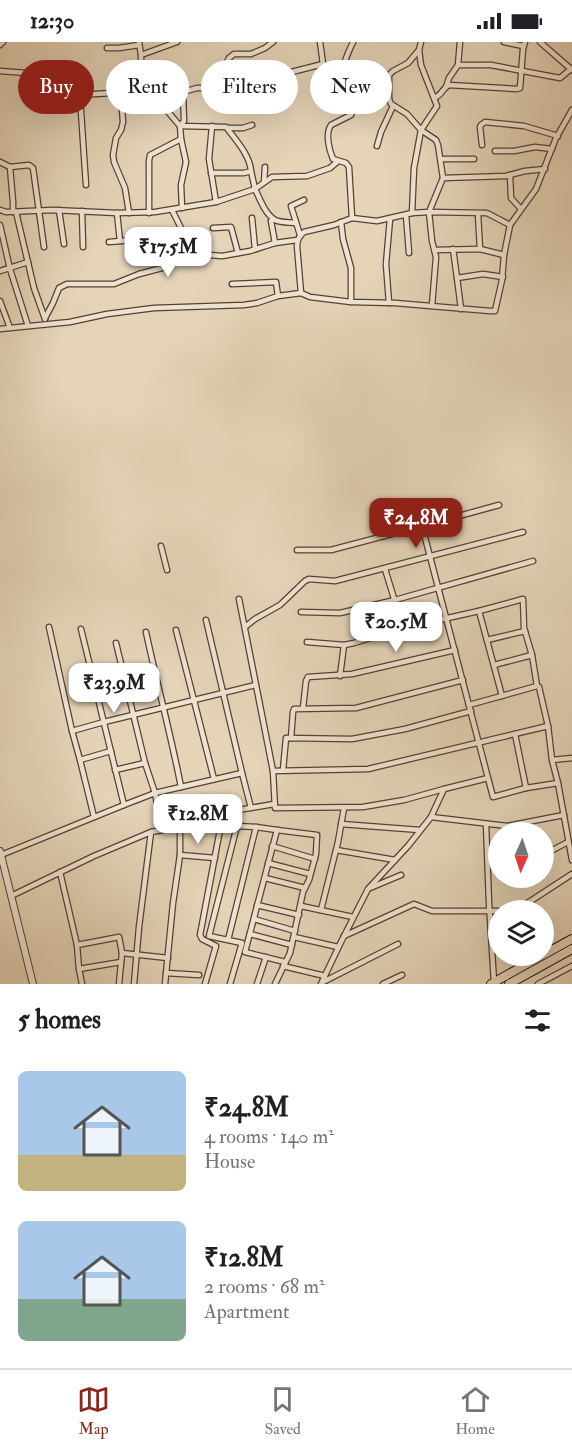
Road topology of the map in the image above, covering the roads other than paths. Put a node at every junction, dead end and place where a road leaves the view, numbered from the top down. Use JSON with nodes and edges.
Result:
{"nodes":[{"id":1,"x":177,"y":42,"type":"edge"},
{"id":2,"x":273,"y":42,"type":"edge"},
{"id":3,"x":320,"y":42,"type":"edge"},
{"id":4,"x":353,"y":42,"type":"edge"},
{"id":5,"x":421,"y":42,"type":"edge"},
{"id":6,"x":460,"y":42,"type":"edge"},
{"id":7,"x":504,"y":42,"type":"edge"},
{"id":8,"x":540,"y":42,"type":"edge"},
{"id":9,"x":139,"y":43,"type":"edge"},
{"id":10,"x":524,"y":44,"type":"edge"},
{"id":11,"x":107,"y":48,"type":"dead end"},
{"id":12,"x":419,"y":50,"type":"junction"},
{"id":13,"x":141,"y":55,"type":"junction"},
{"id":14,"x":141,"y":60,"type":"edge"},
{"id":15,"x":322,"y":60,"type":"edge"},
{"id":16,"x":345,"y":60,"type":"edge"},
{"id":17,"x":458,"y":65,"type":"junction"},
{"id":18,"x":571,"y":69,"type":"edge"},
{"id":19,"x":521,"y":70,"type":"junction"},
{"id":20,"x":0,"y":71,"type":"edge"},
{"id":21,"x":18,"y":72,"type":"edge"},
{"id":22,"x":392,"y":72,"type":"edge"},
{"id":23,"x":446,"y":87,"type":"junction"},
{"id":24,"x":434,"y":98,"type":"junction"},
{"id":25,"x":393,"y":106,"type":"joint"},
{"id":26,"x":572,"y":110,"type":"edge"},
{"id":27,"x":81,"y":114,"type":"edge"},
{"id":28,"x":122,"y":114,"type":"edge"},
{"id":29,"x":170,"y":114,"type":"edge"},
{"id":30,"x":351,"y":114,"type":"edge"},
{"id":31,"x":252,"y":125,"type":"dead end"},
{"id":32,"x":180,"y":126,"type":"junction"},
{"id":33,"x":212,"y":126,"type":"junction"},
{"id":34,"x":228,"y":128,"type":"junction"},
{"id":35,"x":421,"y":130,"type":"junction"},
{"id":36,"x":558,"y":136,"type":"junction"},
{"id":37,"x":181,"y":139,"type":"junction"},
{"id":38,"x":482,"y":145,"type":"dead end"},
{"id":39,"x":377,"y":146,"type":"dead end"},
{"id":40,"x":552,"y":149,"type":"junction"},
{"id":41,"x":495,"y":151,"type":"dead end"},
{"id":42,"x":441,"y":159,"type":"junction"},
{"id":43,"x":474,"y":159,"type":"dead end"},
{"id":44,"x":0,"y":162,"type":"edge"},
{"id":45,"x":338,"y":162,"type":"junction"},
{"id":46,"x":10,"y":166,"type":"junction"},
{"id":47,"x":264,"y":167,"type":"dead end"},
{"id":48,"x":545,"y":168,"type":"junction"},
{"id":49,"x":251,"y":171,"type":"junction"},
{"id":50,"x":211,"y":173,"type":"junction"},
{"id":51,"x":510,"y":175,"type":"junction"},
{"id":52,"x":443,"y":178,"type":"junction"},
{"id":53,"x":264,"y":182,"type":"junction"},
{"id":54,"x":86,"y":185,"type":"dead end"},
{"id":55,"x":255,"y":189,"type":"junction"},
{"id":56,"x":304,"y":200,"type":"dead end"},
{"id":57,"x":216,"y":202,"type":"junction"},
{"id":58,"x":182,"y":208,"type":"junction"},
{"id":59,"x":521,"y":209,"type":"junction"},
{"id":60,"x":0,"y":210,"type":"edge"},
{"id":61,"x":59,"y":210,"type":"junction"},
{"id":62,"x":172,"y":210,"type":"junction"},
{"id":63,"x":38,"y":211,"type":"junction"},
{"id":64,"x":82,"y":211,"type":"junction"},
{"id":65,"x":14,"y":212,"type":"junction"},
{"id":66,"x":429,"y":212,"type":"junction"},
{"id":67,"x":117,"y":213,"type":"junction"},
{"id":68,"x":129,"y":213,"type":"junction"},
{"id":69,"x":149,"y":213,"type":"junction"},
{"id":70,"x":412,"y":213,"type":"junction"},
{"id":71,"x":478,"y":214,"type":"junction"},
{"id":72,"x":406,"y":215,"type":"junction"},
{"id":73,"x":252,"y":218,"type":"dead end"},
{"id":74,"x":352,"y":218,"type":"junction"},
{"id":75,"x":390,"y":219,"type":"junction"},
{"id":76,"x":271,"y":221,"type":"dead end"},
{"id":77,"x":341,"y":222,"type":"junction"},
{"id":78,"x":296,"y":223,"type":"junction"},
{"id":79,"x":0,"y":225,"type":"edge"},
{"id":80,"x":510,"y":225,"type":"junction"},
{"id":81,"x":213,"y":228,"type":"dead end"},
{"id":82,"x":300,"y":235,"type":"junction"},
{"id":83,"x":133,"y":240,"type":"dead end"},
{"id":84,"x":297,"y":240,"type":"junction"},
{"id":85,"x":120,"y":241,"type":"junction"},
{"id":86,"x":109,"y":242,"type":"dead end"},
{"id":87,"x":275,"y":243,"type":"junction"},
{"id":88,"x":64,"y":244,"type":"dead end"},
{"id":89,"x":44,"y":247,"type":"dead end"},
{"id":90,"x":83,"y":247,"type":"dead end"},
{"id":91,"x":255,"y":249,"type":"junction"},
{"id":92,"x":435,"y":249,"type":"junction"},
{"id":93,"x":453,"y":249,"type":"junction"},
{"id":94,"x":480,"y":249,"type":"junction"},
{"id":95,"x":238,"y":253,"type":"junction"},
{"id":96,"x":409,"y":253,"type":"dead end"},
{"id":97,"x":504,"y":255,"type":"junction"},
{"id":98,"x":190,"y":256,"type":"junction"},
{"id":99,"x":28,"y":262,"type":"junction"},
{"id":100,"x":10,"y":268,"type":"junction"},
{"id":101,"x":0,"y":271,"type":"edge"},
{"id":102,"x":503,"y":277,"type":"junction"},
{"id":103,"x":457,"y":278,"type":"junction"},
{"id":104,"x":232,"y":284,"type":"dead end"},
{"id":105,"x":301,"y":292,"type":"junction"},
{"id":106,"x":278,"y":296,"type":"junction"},
{"id":107,"x":0,"y":301,"type":"edge"},
{"id":108,"x":351,"y":302,"type":"junction"},
{"id":109,"x":389,"y":303,"type":"junction"},
{"id":110,"x":432,"y":306,"type":"junction"},
{"id":111,"x":461,"y":309,"type":"junction"},
{"id":112,"x":45,"y":318,"type":"junction"},
{"id":113,"x":46,"y":324,"type":"junction"},
{"id":114,"x":28,"y":326,"type":"junction"},
{"id":115,"x":10,"y":328,"type":"junction"},
{"id":116,"x":0,"y":329,"type":"edge"},
{"id":117,"x":499,"y":505,"type":"dead end"},
{"id":118,"x":422,"y":526,"type":"junction"},
{"id":119,"x":523,"y":532,"type":"dead end"},
{"id":120,"x":161,"y":546,"type":"dead end"},
{"id":121,"x":297,"y":550,"type":"dead end"},
{"id":122,"x":430,"y":557,"type":"junction"},
{"id":123,"x":533,"y":561,"type":"dead end"},
{"id":124,"x":385,"y":569,"type":"junction"},
{"id":125,"x":167,"y":570,"type":"dead end"},
{"id":126,"x":438,"y":587,"type":"junction"},
{"id":127,"x":239,"y":599,"type":"dead end"},
{"id":128,"x":395,"y":600,"type":"junction"},
{"id":129,"x":479,"y":611,"type":"junction"},
{"id":130,"x":301,"y":612,"type":"dead end"},
{"id":131,"x":446,"y":618,"type":"junction"},
{"id":132,"x":206,"y":620,"type":"dead end"},
{"id":133,"x":49,"y":627,"type":"dead end"},
{"id":134,"x":245,"y":627,"type":"junction"},
{"id":135,"x":403,"y":628,"type":"junction"},
{"id":136,"x":81,"y":629,"type":"dead end"},
{"id":137,"x":176,"y":630,"type":"dead end"},
{"id":138,"x":525,"y":631,"type":"junction"},
{"id":139,"x":146,"y":632,"type":"dead end"},
{"id":140,"x":487,"y":640,"type":"junction"},
{"id":141,"x":307,"y":642,"type":"dead end"},
{"id":142,"x":116,"y":643,"type":"dead end"},
{"id":143,"x":344,"y":645,"type":"junction"},
{"id":144,"x":455,"y":650,"type":"junction"},
{"id":145,"x":532,"y":655,"type":"junction"},
{"id":146,"x":494,"y":665,"type":"junction"},
{"id":147,"x":340,"y":675,"type":"junction"},
{"id":148,"x":463,"y":680,"type":"junction"},
{"id":149,"x":256,"y":685,"type":"junction"},
{"id":150,"x":537,"y":686,"type":"junction"},
{"id":151,"x":224,"y":693,"type":"junction"},
{"id":152,"x":502,"y":696,"type":"junction"},
{"id":153,"x":194,"y":700,"type":"junction"},
{"id":154,"x":163,"y":708,"type":"junction"},
{"id":155,"x":303,"y":708,"type":"junction"},
{"id":156,"x":470,"y":708,"type":"junction"},
{"id":157,"x":134,"y":714,"type":"junction"},
{"id":158,"x":104,"y":722,"type":"junction"},
{"id":159,"x":548,"y":726,"type":"junction"},
{"id":160,"x":72,"y":731,"type":"junction"},
{"id":161,"x":515,"y":734,"type":"junction"},
{"id":162,"x":291,"y":738,"type":"junction"},
{"id":163,"x":480,"y":743,"type":"junction"},
{"id":164,"x":111,"y":751,"type":"junction"},
{"id":165,"x":572,"y":758,"type":"edge"},
{"id":166,"x":80,"y":760,"type":"junction"},
{"id":167,"x":552,"y":760,"type":"junction"},
{"id":168,"x":145,"y":763,"type":"junction"},
{"id":169,"x":115,"y":770,"type":"junction"},
{"id":170,"x":283,"y":770,"type":"junction"},
{"id":171,"x":273,"y":771,"type":"junction"},
{"id":172,"x":242,"y":773,"type":"junction"},
{"id":173,"x":488,"y":778,"type":"junction"},
{"id":174,"x":214,"y":779,"type":"junction"},
{"id":175,"x":558,"y":783,"type":"junction"},
{"id":176,"x":181,"y":787,"type":"junction"},
{"id":177,"x":526,"y":788,"type":"junction"},
{"id":178,"x":444,"y":789,"type":"junction"},
{"id":179,"x":155,"y":793,"type":"junction"},
{"id":180,"x":274,"y":804,"type":"junction"},
{"id":181,"x":124,"y":805,"type":"junction"},
{"id":182,"x":344,"y":807,"type":"junction"},
{"id":183,"x":251,"y":808,"type":"junction"},
{"id":184,"x":223,"y":814,"type":"junction"},
{"id":185,"x":564,"y":815,"type":"junction"},
{"id":186,"x":94,"y":817,"type":"junction"},
{"id":187,"x":431,"y":817,"type":"junction"},
{"id":188,"x":341,"y":824,"type":"junction"},
{"id":189,"x":486,"y":824,"type":"junction"},
{"id":190,"x":180,"y":826,"type":"junction"},
{"id":191,"x":256,"y":827,"type":"junction"},
{"id":192,"x":162,"y":830,"type":"junction"},
{"id":193,"x":277,"y":830,"type":"junction"},
{"id":194,"x":420,"y":830,"type":"junction"},
{"id":195,"x":151,"y":832,"type":"junction"},
{"id":196,"x":568,"y":842,"type":"junction"},
{"id":197,"x":272,"y":846,"type":"junction"},
{"id":198,"x":554,"y":849,"type":"edge"},
{"id":199,"x":336,"y":850,"type":"junction"},
{"id":200,"x":180,"y":855,"type":"junction"},
{"id":201,"x":1,"y":857,"type":"edge"},
{"id":202,"x":215,"y":858,"type":"junction"},
{"id":203,"x":315,"y":858,"type":"junction"},
{"id":204,"x":395,"y":860,"type":"junction"},
{"id":205,"x":572,"y":860,"type":"edge"},
{"id":206,"x":268,"y":863,"type":"junction"},
{"id":207,"x":60,"y":872,"type":"junction"},
{"id":208,"x":310,"y":874,"type":"junction"},
{"id":209,"x":572,"y":874,"type":"edge"},
{"id":210,"x":401,"y":875,"type":"dead end"},
{"id":211,"x":265,"y":878,"type":"junction"},
{"id":212,"x":305,"y":888,"type":"junction"},
{"id":213,"x":368,"y":889,"type":"junction"},
{"id":214,"x":11,"y":896,"type":"junction"},
{"id":215,"x":489,"y":900,"type":"edge"},
{"id":216,"x":532,"y":900,"type":"edge"},
{"id":217,"x":257,"y":905,"type":"junction"},
{"id":218,"x":301,"y":906,"type":"junction"},
{"id":219,"x":321,"y":910,"type":"junction"},
{"id":220,"x":488,"y":912,"type":"edge"},
{"id":221,"x":299,"y":915,"type":"junction"},
{"id":222,"x":353,"y":917,"type":"junction"},
{"id":223,"x":254,"y":920,"type":"junction"},
{"id":224,"x":295,"y":931,"type":"junction"},
{"id":225,"x":250,"y":934,"type":"junction"},
{"id":226,"x":344,"y":936,"type":"junction"},
{"id":227,"x":294,"y":937,"type":"junction"},
{"id":228,"x":572,"y":939,"type":"edge"},
{"id":229,"x":228,"y":940,"type":"junction"},
{"id":230,"x":398,"y":944,"type":"dead end"},
{"id":231,"x":77,"y":945,"type":"junction"},
{"id":232,"x":292,"y":945,"type":"junction"},
{"id":233,"x":338,"y":947,"type":"junction"},
{"id":234,"x":554,"y":949,"type":"edge"},
{"id":235,"x":572,"y":949,"type":"edge"},
{"id":236,"x":122,"y":953,"type":"junction"},
{"id":237,"x":136,"y":955,"type":"junction"},
{"id":238,"x":266,"y":957,"type":"junction"},
{"id":239,"x":168,"y":958,"type":"junction"},
{"id":240,"x":121,"y":962,"type":"junction"},
{"id":241,"x":284,"y":964,"type":"junction"},
{"id":242,"x":493,"y":966,"type":"edge"},
{"id":243,"x":523,"y":966,"type":"edge"},
{"id":244,"x":572,"y":966,"type":"edge"},
{"id":245,"x":79,"y":969,"type":"junction"},
{"id":246,"x":166,"y":973,"type":"junction"},
{"id":247,"x":199,"y":975,"type":"dead end"},
{"id":248,"x":325,"y":975,"type":"junction"},
{"id":249,"x":402,"y":975,"type":"dead end"},
{"id":250,"x":323,"y":983,"type":"edge"},
{"id":251,"x":494,"y":983,"type":"edge"},
{"id":252,"x":33,"y":984,"type":"edge"},
{"id":253,"x":82,"y":984,"type":"edge"},
{"id":254,"x":119,"y":984,"type":"edge"},
{"id":255,"x":134,"y":984,"type":"edge"},
{"id":256,"x":165,"y":984,"type":"edge"},
{"id":257,"x":205,"y":984,"type":"edge"},
{"id":258,"x":230,"y":984,"type":"edge"},
{"id":259,"x":257,"y":984,"type":"edge"},
{"id":260,"x":275,"y":984,"type":"edge"},
{"id":261,"x":383,"y":984,"type":"edge"},
{"id":262,"x":509,"y":984,"type":"edge"},
{"id":263,"x":538,"y":984,"type":"edge"}],
"edges":[{"from":1,"to":13,"type":"street"},
{"from":2,"to":32,"type":"street"},
{"from":3,"to":15,"type":"street"},
{"from":4,"to":16,"type":"street"},
{"from":5,"to":12,"type":"street"},
{"from":6,"to":17,"type":"street"},
{"from":7,"to":10,"type":"street"},
{"from":8,"to":18,"type":"street"},
{"from":9,"to":11,"type":"street"},
{"from":9,"to":13,"type":"street"},
{"from":10,"to":19,"type":"street"},
{"from":12,"to":22,"type":"street"},
{"from":12,"to":24,"type":"street"},
{"from":13,"to":14,"type":"street"},
{"from":17,"to":19,"type":"street"},
{"from":17,"to":23,"type":"street"},
{"from":18,"to":19,"type":"street"},
{"from":19,"to":23,"type":"street"},
{"from":20,"to":21,"type":"street"},
{"from":23,"to":24,"type":"street"},
{"from":24,"to":35,"type":"street"},
{"from":25,"to":35,"type":"street"},
{"from":25,"to":39,"type":"street"},
{"from":26,"to":36,"type":"street"},
{"from":27,"to":54,"type":"street"},
{"from":28,"to":68,"type":"street"},
{"from":29,"to":32,"type":"street"},
{"from":30,"to":45,"type":"street"},
{"from":31,"to":34,"type":"street"},
{"from":32,"to":33,"type":"street"},
{"from":32,"to":37,"type":"street"},
{"from":33,"to":34,"type":"street"},
{"from":33,"to":50,"type":"street"},
{"from":34,"to":49,"type":"street"},
{"from":35,"to":42,"type":"street"},
{"from":35,"to":70,"type":"street"},
{"from":36,"to":38,"type":"street"},
{"from":36,"to":40,"type":"street"},
{"from":37,"to":58,"type":"street"},
{"from":37,"to":69,"type":"street"},
{"from":40,"to":41,"type":"street"},
{"from":40,"to":48,"type":"street"},
{"from":42,"to":43,"type":"street"},
{"from":42,"to":52,"type":"street"},
{"from":44,"to":46,"type":"street"},
{"from":45,"to":53,"type":"street"},
{"from":45,"to":74,"type":"street"},
{"from":46,"to":63,"type":"street"},
{"from":46,"to":65,"type":"street"},
{"from":47,"to":53,"type":"street"},
{"from":48,"to":51,"type":"street"},
{"from":48,"to":59,"type":"street"},
{"from":49,"to":50,"type":"street"},
{"from":49,"to":55,"type":"street"},
{"from":50,"to":57,"type":"street"},
{"from":51,"to":52,"type":"street"},
{"from":51,"to":59,"type":"street"},
{"from":52,"to":66,"type":"street"},
{"from":53,"to":55,"type":"street"},
{"from":55,"to":57,"type":"street"},
{"from":55,"to":78,"type":"street"},
{"from":56,"to":78,"type":"street"},
{"from":57,"to":58,"type":"street"},
{"from":58,"to":62,"type":"street"},
{"from":59,"to":80,"type":"street"},
{"from":60,"to":65,"type":"street"},
{"from":61,"to":63,"type":"street"},
{"from":61,"to":64,"type":"street"},
{"from":61,"to":88,"type":"street"},
{"from":62,"to":69,"type":"street"},
{"from":62,"to":98,"type":"street"},
{"from":63,"to":65,"type":"street"},
{"from":63,"to":89,"type":"street"},
{"from":64,"to":67,"type":"street"},
{"from":64,"to":90,"type":"street"},
{"from":65,"to":99,"type":"street"},
{"from":66,"to":70,"type":"street"},
{"from":66,"to":71,"type":"street"},
{"from":66,"to":92,"type":"street"},
{"from":67,"to":68,"type":"street"},
{"from":67,"to":85,"type":"street"},
{"from":68,"to":69,"type":"street"},
{"from":70,"to":72,"type":"street"},
{"from":71,"to":80,"type":"street"},
{"from":71,"to":94,"type":"street"},
{"from":72,"to":75,"type":"street"},
{"from":72,"to":96,"type":"street"},
{"from":73,"to":91,"type":"street"},
{"from":74,"to":75,"type":"street"},
{"from":74,"to":77,"type":"street"},
{"from":75,"to":109,"type":"street"},
{"from":76,"to":87,"type":"street"},
{"from":77,"to":82,"type":"street"},
{"from":77,"to":108,"type":"street"},
{"from":78,"to":82,"type":"street"},
{"from":79,"to":100,"type":"street"},
{"from":80,"to":97,"type":"street"},
{"from":81,"to":95,"type":"street"},
{"from":82,"to":84,"type":"street"},
{"from":83,"to":85,"type":"street"},
{"from":84,"to":87,"type":"street"},
{"from":84,"to":105,"type":"street"},
{"from":85,"to":86,"type":"street"},
{"from":87,"to":91,"type":"street"},
{"from":91,"to":95,"type":"street"},
{"from":92,"to":93,"type":"street"},
{"from":92,"to":110,"type":"street"},
{"from":93,"to":94,"type":"street"},
{"from":93,"to":103,"type":"street"},
{"from":94,"to":97,"type":"street"},
{"from":95,"to":98,"type":"street"},
{"from":97,"to":102,"type":"street"},
{"from":98,"to":112,"type":"street"},
{"from":99,"to":100,"type":"street"},
{"from":99,"to":112,"type":"street"},
{"from":100,"to":101,"type":"street"},
{"from":100,"to":114,"type":"street"},
{"from":102,"to":103,"type":"street"},
{"from":102,"to":111,"type":"street"},
{"from":103,"to":111,"type":"street"},
{"from":104,"to":106,"type":"street"},
{"from":105,"to":106,"type":"street"},
{"from":105,"to":108,"type":"street"},
{"from":106,"to":113,"type":"street"},
{"from":107,"to":115,"type":"street"},
{"from":108,"to":109,"type":"street"},
{"from":109,"to":110,"type":"street"},
{"from":110,"to":111,"type":"street"},
{"from":112,"to":113,"type":"street"},
{"from":113,"to":114,"type":"street"},
{"from":114,"to":115,"type":"street"},
{"from":115,"to":116,"type":"street"},
{"from":117,"to":118,"type":"street"},
{"from":118,"to":121,"type":"street"},
{"from":118,"to":122,"type":"street"},
{"from":119,"to":122,"type":"street"},
{"from":120,"to":125,"type":"street"},
{"from":122,"to":124,"type":"street"},
{"from":122,"to":126,"type":"street"},
{"from":123,"to":126,"type":"street"},
{"from":124,"to":128,"type":"street"},
{"from":124,"to":134,"type":"street"},
{"from":126,"to":128,"type":"street"},
{"from":126,"to":131,"type":"street"},
{"from":127,"to":134,"type":"street"},
{"from":128,"to":130,"type":"street"},
{"from":128,"to":135,"type":"street"},
{"from":129,"to":131,"type":"street"},
{"from":129,"to":138,"type":"street"},
{"from":129,"to":140,"type":"street"},
{"from":131,"to":135,"type":"street"},
{"from":131,"to":144,"type":"street"},
{"from":132,"to":151,"type":"street"},
{"from":133,"to":160,"type":"street"},
{"from":134,"to":149,"type":"street"},
{"from":135,"to":143,"type":"street"},
{"from":136,"to":158,"type":"street"},
{"from":137,"to":153,"type":"street"},
{"from":138,"to":140,"type":"street"},
{"from":138,"to":145,"type":"street"},
{"from":139,"to":154,"type":"street"},
{"from":140,"to":146,"type":"street"},
{"from":141,"to":143,"type":"street"},
{"from":142,"to":157,"type":"street"},
{"from":143,"to":147,"type":"street"},
{"from":144,"to":147,"type":"street"},
{"from":144,"to":148,"type":"street"},
{"from":145,"to":146,"type":"street"},
{"from":145,"to":150,"type":"street"},
{"from":146,"to":152,"type":"street"},
{"from":147,"to":155,"type":"street"},
{"from":148,"to":155,"type":"street"},
{"from":148,"to":156,"type":"street"},
{"from":149,"to":151,"type":"street"},
{"from":149,"to":171,"type":"street"},
{"from":150,"to":152,"type":"street"},
{"from":150,"to":159,"type":"street"},
{"from":151,"to":153,"type":"street"},
{"from":151,"to":172,"type":"street"},
{"from":152,"to":156,"type":"street"},
{"from":153,"to":154,"type":"street"},
{"from":153,"to":174,"type":"street"},
{"from":154,"to":157,"type":"street"},
{"from":154,"to":176,"type":"street"},
{"from":155,"to":162,"type":"street"},
{"from":156,"to":162,"type":"street"},
{"from":156,"to":163,"type":"street"},
{"from":157,"to":158,"type":"street"},
{"from":157,"to":168,"type":"street"},
{"from":158,"to":160,"type":"street"},
{"from":158,"to":164,"type":"street"},
{"from":159,"to":161,"type":"street"},
{"from":159,"to":167,"type":"street"},
{"from":160,"to":166,"type":"street"},
{"from":161,"to":163,"type":"street"},
{"from":161,"to":177,"type":"street"},
{"from":162,"to":170,"type":"street"},
{"from":163,"to":170,"type":"street"},
{"from":163,"to":173,"type":"street"},
{"from":164,"to":166,"type":"street"},
{"from":164,"to":169,"type":"street"},
{"from":165,"to":167,"type":"street"},
{"from":166,"to":186,"type":"street"},
{"from":167,"to":175,"type":"street"},
{"from":168,"to":169,"type":"street"},
{"from":168,"to":179,"type":"street"},
{"from":169,"to":181,"type":"street"},
{"from":170,"to":171,"type":"street"},
{"from":171,"to":180,"type":"street"},
{"from":172,"to":174,"type":"street"},
{"from":172,"to":183,"type":"street"},
{"from":173,"to":177,"type":"street"},
{"from":173,"to":178,"type":"street"},
{"from":174,"to":176,"type":"street"},
{"from":175,"to":177,"type":"street"},
{"from":175,"to":185,"type":"street"},
{"from":176,"to":179,"type":"street"},
{"from":178,"to":182,"type":"street"},
{"from":178,"to":187,"type":"street"},
{"from":179,"to":181,"type":"street"},
{"from":179,"to":192,"type":"street"},
{"from":180,"to":182,"type":"street"},
{"from":180,"to":183,"type":"street"},
{"from":181,"to":186,"type":"street"},
{"from":182,"to":188,"type":"street"},
{"from":183,"to":184,"type":"street"},
{"from":184,"to":190,"type":"street"},
{"from":184,"to":202,"type":"street"},
{"from":185,"to":189,"type":"street"},
{"from":185,"to":196,"type":"street"},
{"from":186,"to":201,"type":"street"},
{"from":187,"to":189,"type":"street"},
{"from":187,"to":194,"type":"street"},
{"from":188,"to":194,"type":"street"},
{"from":188,"to":199,"type":"street"},
{"from":189,"to":215,"type":"street"},
{"from":190,"to":192,"type":"street"},
{"from":190,"to":200,"type":"street"},
{"from":191,"to":193,"type":"street"},
{"from":191,"to":229,"type":"street"},
{"from":191,"to":229,"type":"street"},
{"from":192,"to":195,"type":"street"},
{"from":193,"to":197,"type":"street"},
{"from":193,"to":203,"type":"street"},
{"from":194,"to":204,"type":"street"},
{"from":195,"to":207,"type":"street"},
{"from":195,"to":237,"type":"street"},
{"from":196,"to":198,"type":"street"},
{"from":196,"to":205,"type":"street"},
{"from":197,"to":203,"type":"street"},
{"from":197,"to":206,"type":"street"},
{"from":199,"to":204,"type":"street"},
{"from":199,"to":219,"type":"street"},
{"from":200,"to":202,"type":"street"},
{"from":200,"to":239,"type":"street"},
{"from":201,"to":214,"type":"street"},
{"from":202,"to":257,"type":"street"},
{"from":203,"to":208,"type":"street"},
{"from":204,"to":213,"type":"street"},
{"from":206,"to":208,"type":"street"},
{"from":206,"to":211,"type":"street"},
{"from":207,"to":214,"type":"street"},
{"from":207,"to":231,"type":"street"},
{"from":208,"to":212,"type":"street"},
{"from":209,"to":216,"type":"street"},
{"from":210,"to":213,"type":"street"},
{"from":211,"to":212,"type":"street"},
{"from":211,"to":217,"type":"street"},
{"from":212,"to":218,"type":"street"},
{"from":213,"to":222,"type":"street"},
{"from":214,"to":252,"type":"street"},
{"from":217,"to":221,"type":"street"},
{"from":217,"to":223,"type":"street"},
{"from":218,"to":219,"type":"street"},
{"from":218,"to":221,"type":"street"},
{"from":219,"to":222,"type":"street"},
{"from":220,"to":226,"type":"street"},
{"from":221,"to":224,"type":"street"},
{"from":222,"to":226,"type":"street"},
{"from":223,"to":224,"type":"street"},
{"from":223,"to":225,"type":"street"},
{"from":224,"to":227,"type":"street"},
{"from":225,"to":232,"type":"street"},
{"from":225,"to":238,"type":"street"},
{"from":226,"to":233,"type":"street"},
{"from":227,"to":232,"type":"street"},
{"from":227,"to":233,"type":"street"},
{"from":228,"to":234,"type":"highway"},
{"from":229,"to":258,"type":"street"},
{"from":230,"to":250,"type":"street"},
{"from":231,"to":236,"type":"street"},
{"from":231,"to":245,"type":"street"},
{"from":232,"to":241,"type":"street"},
{"from":233,"to":248,"type":"street"},
{"from":235,"to":262,"type":"highway"},
{"from":236,"to":237,"type":"street"},
{"from":236,"to":240,"type":"street"},
{"from":237,"to":239,"type":"street"},
{"from":237,"to":255,"type":"street"},
{"from":238,"to":241,"type":"street"},
{"from":238,"to":259,"type":"street"},
{"from":239,"to":246,"type":"street"},
{"from":240,"to":245,"type":"street"},
{"from":240,"to":254,"type":"street"},
{"from":241,"to":248,"type":"street"},
{"from":241,"to":260,"type":"street"},
{"from":242,"to":251,"type":"street"},
{"from":243,"to":251,"type":"highway"},
{"from":244,"to":263,"type":"street"},
{"from":245,"to":253,"type":"street"},
{"from":246,"to":247,"type":"street"},
{"from":246,"to":256,"type":"street"},
{"from":248,"to":250,"type":"street"},
{"from":249,"to":261,"type":"street"}]}
